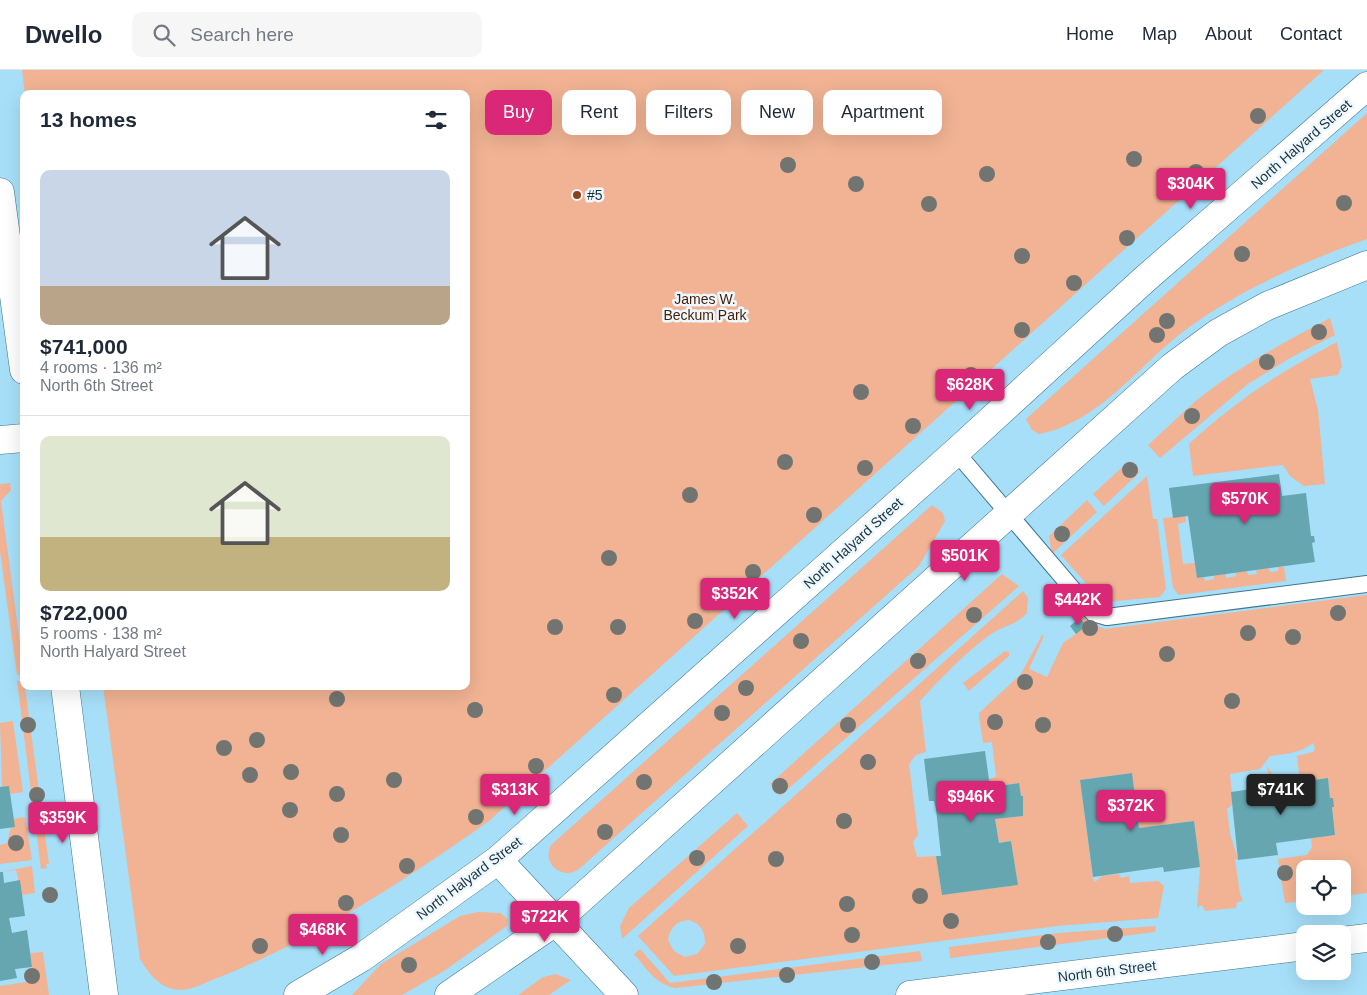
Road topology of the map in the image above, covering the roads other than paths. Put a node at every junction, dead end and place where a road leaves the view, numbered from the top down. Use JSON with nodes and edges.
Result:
{"nodes":[{"id":1,"x":1367,"y":86,"type":"edge"},
{"id":2,"x":0,"y":192,"type":"edge"},
{"id":3,"x":1367,"y":265,"type":"edge"},
{"id":4,"x":20,"y":340,"type":"edge"},
{"id":5,"x":20,"y":438,"type":"edge"},
{"id":6,"x":0,"y":440,"type":"edge"},
{"id":7,"x":956,"y":452,"type":"junction"},
{"id":8,"x":1008,"y":515,"type":"junction"},
{"id":9,"x":1367,"y":584,"type":"edge"},
{"id":10,"x":66,"y":690,"type":"edge"},
{"id":11,"x":498,"y":860,"type":"junction"},
{"id":12,"x":554,"y":922,"type":"junction"},
{"id":13,"x":1367,"y":938,"type":"edge"},
{"id":14,"x":1351,"y":940,"type":"edge"},
{"id":15,"x":1296,"y":947,"type":"edge"},
{"id":16,"x":104,"y":995,"type":"edge"},
{"id":17,"x":298,"y":995,"type":"edge"},
{"id":18,"x":449,"y":995,"type":"edge"},
{"id":19,"x":624,"y":995,"type":"edge"},
{"id":20,"x":910,"y":995,"type":"edge"}],
"edges":[{"from":1,"to":7,"type":"main road","name":"North Halyard Street"},
{"from":2,"to":4,"type":"main road"},
{"from":3,"to":8,"type":"main road"},
{"from":5,"to":6,"type":"main road"},
{"from":7,"to":8,"type":"lane"},
{"from":7,"to":11,"type":"main road","name":"North Halyard Street"},
{"from":8,"to":9,"type":"lane"},
{"from":8,"to":12,"type":"main road"},
{"from":10,"to":16,"type":"main road"},
{"from":11,"to":12,"type":"main road"},
{"from":11,"to":17,"type":"main road","name":"North Halyard Street"},
{"from":12,"to":18,"type":"main road"},
{"from":12,"to":19,"type":"main road"},
{"from":13,"to":14,"type":"main road"},
{"from":15,"to":20,"type":"main road","name":"North 6th Street"}]}
